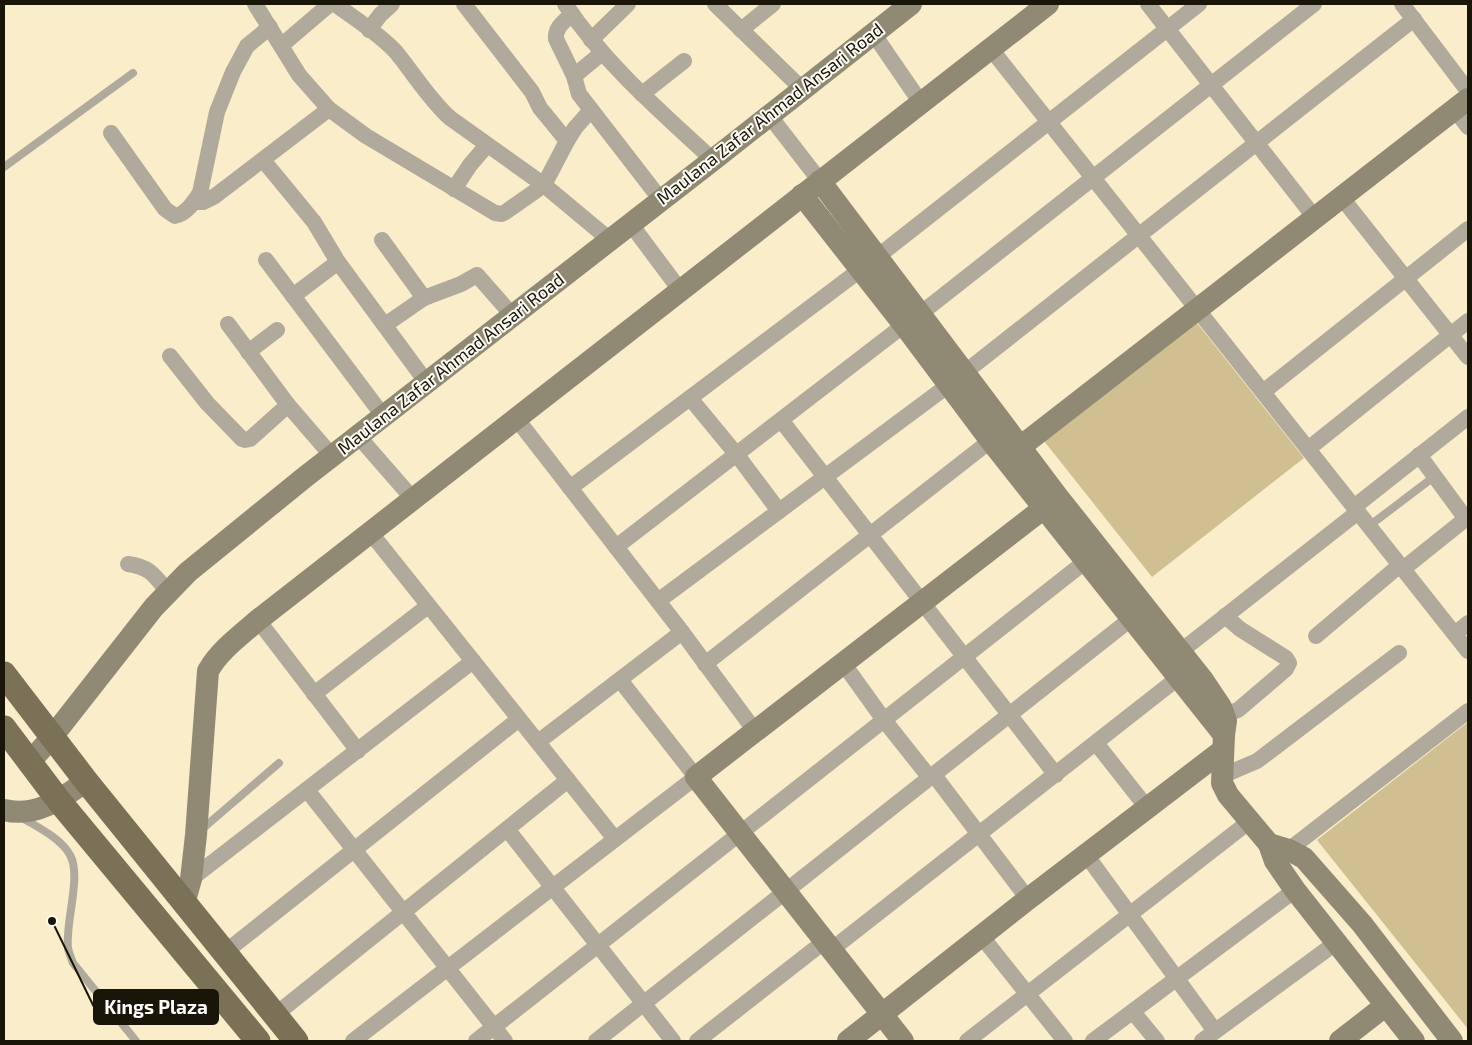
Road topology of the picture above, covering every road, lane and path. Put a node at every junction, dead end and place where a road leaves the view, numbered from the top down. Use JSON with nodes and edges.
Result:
{"nodes":[{"id":1,"x":255,"y":4,"type":"edge"},
{"id":2,"x":330,"y":4,"type":"edge"},
{"id":3,"x":335,"y":4,"type":"edge"},
{"id":4,"x":392,"y":4,"type":"edge"},
{"id":5,"x":464,"y":4,"type":"edge"},
{"id":6,"x":628,"y":4,"type":"edge"},
{"id":7,"x":714,"y":4,"type":"edge"},
{"id":8,"x":773,"y":4,"type":"edge"},
{"id":9,"x":1048,"y":4,"type":"edge"},
{"id":10,"x":1148,"y":4,"type":"edge"},
{"id":11,"x":1199,"y":4,"type":"edge"},
{"id":12,"x":1314,"y":4,"type":"edge"},
{"id":13,"x":1402,"y":4,"type":"edge"},
{"id":14,"x":901,"y":7,"type":"edge"},
{"id":15,"x":568,"y":9,"type":"edge"},
{"id":16,"x":1414,"y":19,"type":"junction"},
{"id":17,"x":270,"y":27,"type":"junction"},
{"id":18,"x":1167,"y":28,"type":"junction"},
{"id":19,"x":369,"y":30,"type":"junction"},
{"id":20,"x":741,"y":30,"type":"junction"},
{"id":21,"x":873,"y":33,"type":"junction"},
{"id":22,"x":591,"y":40,"type":"junction"},
{"id":23,"x":282,"y":45,"type":"junction"},
{"id":24,"x":991,"y":49,"type":"junction"},
{"id":25,"x":602,"y":53,"type":"junction"},
{"id":26,"x":684,"y":61,"type":"dead end"},
{"id":27,"x":133,"y":73,"type":"dead end"},
{"id":28,"x":574,"y":76,"type":"junction"},
{"id":29,"x":1211,"y":85,"type":"junction"},
{"id":30,"x":802,"y":89,"type":"junction"},
{"id":31,"x":1468,"y":90,"type":"edge"},
{"id":32,"x":642,"y":94,"type":"junction"},
{"id":33,"x":921,"y":103,"type":"junction"},
{"id":34,"x":329,"y":110,"type":"junction"},
{"id":35,"x":591,"y":110,"type":"junction"},
{"id":36,"x":1464,"y":112,"type":"edge"},
{"id":37,"x":768,"y":115,"type":"junction"},
{"id":38,"x":1049,"y":122,"type":"junction"},
{"id":39,"x":112,"y":133,"type":"dead end"},
{"id":40,"x":567,"y":141,"type":"junction"},
{"id":41,"x":1256,"y":143,"type":"junction"},
{"id":42,"x":487,"y":145,"type":"junction"},
{"id":43,"x":263,"y":160,"type":"junction"},
{"id":44,"x":713,"y":160,"type":"junction"},
{"id":45,"x":4,"y":167,"type":"edge"},
{"id":46,"x":1093,"y":178,"type":"junction"},
{"id":47,"x":820,"y":181,"type":"junction"},
{"id":48,"x":544,"y":185,"type":"junction"},
{"id":49,"x":454,"y":189,"type":"junction"},
{"id":50,"x":802,"y":195,"type":"junction"},
{"id":51,"x":1342,"y":198,"type":"junction"},
{"id":52,"x":660,"y":200,"type":"junction"},
{"id":53,"x":194,"y":202,"type":"junction"},
{"id":54,"x":1315,"y":218,"type":"junction"},
{"id":55,"x":630,"y":223,"type":"junction"},
{"id":56,"x":1468,"y":229,"type":"edge"},
{"id":57,"x":1139,"y":235,"type":"junction"},
{"id":58,"x":382,"y":240,"type":"dead end"},
{"id":59,"x":610,"y":240,"type":"junction"},
{"id":60,"x":266,"y":260,"type":"dead end"},
{"id":61,"x":338,"y":262,"type":"junction"},
{"id":62,"x":869,"y":263,"type":"junction"},
{"id":63,"x":1406,"y":279,"type":"junction"},
{"id":64,"x":680,"y":290,"type":"junction"},
{"id":65,"x":293,"y":296,"type":"junction"},
{"id":66,"x":424,"y":298,"type":"junction"},
{"id":67,"x":1198,"y":310,"type":"junction"},
{"id":68,"x":513,"y":316,"type":"junction"},
{"id":69,"x":912,"y":319,"type":"junction"},
{"id":70,"x":1468,"y":321,"type":"edge"},
{"id":71,"x":228,"y":324,"type":"dead end"},
{"id":72,"x":385,"y":325,"type":"junction"},
{"id":73,"x":277,"y":330,"type":"dead end"},
{"id":74,"x":1451,"y":335,"type":"junction"},
{"id":75,"x":248,"y":352,"type":"junction"},
{"id":76,"x":170,"y":356,"type":"dead end"},
{"id":77,"x":1468,"y":357,"type":"edge"},
{"id":78,"x":957,"y":378,"type":"junction"},
{"id":79,"x":427,"y":383,"type":"junction"},
{"id":80,"x":1263,"y":392,"type":"junction"},
{"id":81,"x":690,"y":398,"type":"junction"},
{"id":82,"x":288,"y":405,"type":"junction"},
{"id":83,"x":1468,"y":416,"type":"edge"},
{"id":84,"x":384,"y":417,"type":"junction"},
{"id":85,"x":516,"y":418,"type":"junction"},
{"id":86,"x":782,"y":420,"type":"junction"},
{"id":87,"x":998,"y":434,"type":"junction"},
{"id":88,"x":358,"y":436,"type":"junction"},
{"id":89,"x":1020,"y":447,"type":"junction"},
{"id":90,"x":1308,"y":448,"type":"junction"},
{"id":91,"x":737,"y":455,"type":"junction"},
{"id":92,"x":1419,"y":455,"type":"junction"},
{"id":93,"x":332,"y":456,"type":"junction"},
{"id":94,"x":825,"y":476,"type":"junction"},
{"id":95,"x":1435,"y":476,"type":"junction"},
{"id":96,"x":570,"y":488,"type":"junction"},
{"id":97,"x":413,"y":499,"type":"junction"},
{"id":98,"x":1044,"y":508,"type":"junction"},
{"id":99,"x":1356,"y":510,"type":"junction"},
{"id":100,"x":779,"y":511,"type":"junction"},
{"id":101,"x":1467,"y":518,"type":"edge"},
{"id":102,"x":1369,"y":526,"type":"junction"},
{"id":103,"x":370,"y":532,"type":"junction"},
{"id":104,"x":870,"y":534,"type":"junction"},
{"id":105,"x":616,"y":547,"type":"junction"},
{"id":106,"x":1086,"y":561,"type":"junction"},
{"id":107,"x":128,"y":564,"type":"dead end"},
{"id":108,"x":1402,"y":567,"type":"junction"},
{"id":109,"x":168,"y":592,"type":"junction"},
{"id":110,"x":658,"y":601,"type":"junction"},
{"id":111,"x":922,"y":602,"type":"junction"},
{"id":112,"x":428,"y":606,"type":"junction"},
{"id":113,"x":1225,"y":616,"type":"junction"},
{"id":114,"x":1132,"y":618,"type":"junction"},
{"id":115,"x":258,"y":620,"type":"junction"},
{"id":116,"x":1468,"y":624,"type":"edge"},
{"id":117,"x":682,"y":632,"type":"junction"},
{"id":118,"x":1455,"y":634,"type":"junction"},
{"id":119,"x":1316,"y":636,"type":"dead end"},
{"id":120,"x":1180,"y":651,"type":"junction"},
{"id":121,"x":1468,"y":651,"type":"edge"},
{"id":122,"x":1399,"y":654,"type":"dead end"},
{"id":123,"x":964,"y":657,"type":"junction"},
{"id":124,"x":473,"y":661,"type":"junction"},
{"id":125,"x":843,"y":663,"type":"junction"},
{"id":126,"x":706,"y":664,"type":"junction"},
{"id":127,"x":4,"y":674,"type":"edge"},
{"id":128,"x":1178,"y":678,"type":"junction"},
{"id":129,"x":620,"y":680,"type":"junction"},
{"id":130,"x":314,"y":694,"type":"junction"},
{"id":131,"x":1468,"y":711,"type":"edge"},
{"id":132,"x":1010,"y":715,"type":"junction"},
{"id":133,"x":520,"y":719,"type":"junction"},
{"id":134,"x":884,"y":720,"type":"junction"},
{"id":135,"x":4,"y":728,"type":"edge"},
{"id":136,"x":755,"y":731,"type":"junction"},
{"id":137,"x":1224,"y":733,"type":"junction"},
{"id":138,"x":52,"y":737,"type":"junction"},
{"id":139,"x":538,"y":742,"type":"junction"},
{"id":140,"x":1096,"y":743,"type":"junction"},
{"id":141,"x":358,"y":750,"type":"junction"},
{"id":142,"x":29,"y":763,"type":"junction"},
{"id":143,"x":279,"y":763,"type":"dead end"},
{"id":144,"x":1056,"y":774,"type":"junction"},
{"id":145,"x":932,"y":776,"type":"junction"},
{"id":146,"x":1222,"y":776,"type":"junction"},
{"id":147,"x":696,"y":777,"type":"junction"},
{"id":148,"x":568,"y":780,"type":"junction"},
{"id":149,"x":86,"y":781,"type":"junction"},
{"id":150,"x":307,"y":790,"type":"junction"},
{"id":151,"x":59,"y":801,"type":"junction"},
{"id":152,"x":1148,"y":809,"type":"junction"},
{"id":153,"x":10,"y":811,"type":"edge"},
{"id":154,"x":1250,"y":821,"type":"junction"},
{"id":155,"x":507,"y":829,"type":"junction"},
{"id":156,"x":740,"y":833,"type":"junction"},
{"id":157,"x":979,"y":834,"type":"junction"},
{"id":158,"x":196,"y":835,"type":"junction"},
{"id":159,"x":615,"y":839,"type":"junction"},
{"id":160,"x":353,"y":849,"type":"junction"},
{"id":161,"x":1278,"y":852,"type":"junction"},
{"id":162,"x":1087,"y":856,"type":"junction"},
{"id":163,"x":191,"y":879,"type":"junction"},
{"id":164,"x":552,"y":887,"type":"junction"},
{"id":165,"x":1295,"y":890,"type":"junction"},
{"id":166,"x":786,"y":892,"type":"junction"},
{"id":167,"x":1028,"y":899,"type":"junction"},
{"id":168,"x":184,"y":904,"type":"junction"},
{"id":169,"x":403,"y":912,"type":"junction"},
{"id":170,"x":1130,"y":915,"type":"junction"},
{"id":171,"x":982,"y":937,"type":"junction"},
{"id":172,"x":1337,"y":942,"type":"junction"},
{"id":173,"x":598,"y":945,"type":"junction"},
{"id":174,"x":828,"y":945,"type":"junction"},
{"id":175,"x":224,"y":953,"type":"junction"},
{"id":176,"x":447,"y":967,"type":"junction"},
{"id":177,"x":1177,"y":979,"type":"junction"},
{"id":178,"x":1028,"y":995,"type":"junction"},
{"id":179,"x":644,"y":1004,"type":"junction"},
{"id":180,"x":1385,"y":1006,"type":"junction"},
{"id":181,"x":1133,"y":1012,"type":"junction"},
{"id":182,"x":275,"y":1015,"type":"junction"},
{"id":183,"x":882,"y":1015,"type":"junction"},
{"id":184,"x":494,"y":1027,"type":"junction"},
{"id":185,"x":1215,"y":1031,"type":"junction"},
{"id":186,"x":136,"y":1041,"type":"edge"},
{"id":187,"x":258,"y":1041,"type":"edge"},
{"id":188,"x":296,"y":1041,"type":"edge"},
{"id":189,"x":353,"y":1041,"type":"edge"},
{"id":190,"x":476,"y":1041,"type":"edge"},
{"id":191,"x":505,"y":1041,"type":"edge"},
{"id":192,"x":596,"y":1041,"type":"edge"},
{"id":193,"x":673,"y":1041,"type":"edge"},
{"id":194,"x":697,"y":1041,"type":"edge"},
{"id":195,"x":848,"y":1041,"type":"edge"},
{"id":196,"x":902,"y":1041,"type":"edge"},
{"id":197,"x":967,"y":1041,"type":"edge"},
{"id":198,"x":1065,"y":1041,"type":"edge"},
{"id":199,"x":1093,"y":1041,"type":"edge"},
{"id":200,"x":1157,"y":1041,"type":"edge"},
{"id":201,"x":1202,"y":1041,"type":"edge"},
{"id":202,"x":1340,"y":1041,"type":"edge"},
{"id":203,"x":1414,"y":1041,"type":"edge"},
{"id":204,"x":1452,"y":1041,"type":"edge"}],
"edges":[{"from":1,"to":17,"type":"street"},
{"from":2,"to":23,"type":"street"},
{"from":3,"to":19,"type":"street"},
{"from":4,"to":19,"type":"street"},
{"from":5,"to":40,"type":"street"},
{"from":6,"to":22,"type":"street"},
{"from":7,"to":20,"type":"street"},
{"from":8,"to":20,"type":"street"},
{"from":9,"to":24,"type":"street"},
{"from":10,"to":18,"type":"street"},
{"from":11,"to":18,"type":"street"},
{"from":12,"to":29,"type":"street"},
{"from":13,"to":16,"type":"street"},
{"from":14,"to":21,"type":"street","name":"Maulana Zafar Ahmad Ansari Road"},
{"from":15,"to":22,"type":"street"},
{"from":15,"to":28,"type":"street"},
{"from":16,"to":31,"type":"street"},
{"from":16,"to":41,"type":"street"},
{"from":17,"to":23,"type":"street"},
{"from":17,"to":53,"type":"street"},
{"from":18,"to":29,"type":"street"},
{"from":18,"to":38,"type":"street"},
{"from":19,"to":42,"type":"street"},
{"from":20,"to":30,"type":"street"},
{"from":21,"to":30,"type":"street","name":"Maulana Zafar Ahmad Ansari Road"},
{"from":21,"to":33,"type":"street"},
{"from":22,"to":25,"type":"street"},
{"from":23,"to":34,"type":"street"},
{"from":24,"to":33,"type":"street"},
{"from":24,"to":38,"type":"street"},
{"from":25,"to":28,"type":"street"},
{"from":25,"to":32,"type":"street"},
{"from":26,"to":32,"type":"street"},
{"from":27,"to":45,"type":"lane"},
{"from":28,"to":35,"type":"street"},
{"from":29,"to":41,"type":"street"},
{"from":29,"to":46,"type":"street"},
{"from":30,"to":37,"type":"street","name":"Maulana Zafar Ahmad Ansari Road"},
{"from":32,"to":44,"type":"street"},
{"from":33,"to":47,"type":"street"},
{"from":34,"to":43,"type":"street"},
{"from":34,"to":49,"type":"street"},
{"from":35,"to":40,"type":"street"},
{"from":35,"to":52,"type":"street"},
{"from":36,"to":51,"type":"street"},
{"from":37,"to":44,"type":"street","name":"Maulana Zafar Ahmad Ansari Road"},
{"from":37,"to":47,"type":"street"},
{"from":38,"to":46,"type":"street"},
{"from":38,"to":62,"type":"street"},
{"from":39,"to":53,"type":"street"},
{"from":40,"to":48,"type":"street"},
{"from":41,"to":54,"type":"street"},
{"from":41,"to":57,"type":"street"},
{"from":42,"to":48,"type":"street"},
{"from":42,"to":49,"type":"street"},
{"from":43,"to":53,"type":"street"},
{"from":43,"to":61,"type":"street"},
{"from":44,"to":52,"type":"street","name":"Maulana Zafar Ahmad Ansari Road"},
{"from":46,"to":57,"type":"street"},
{"from":46,"to":69,"type":"street"},
{"from":47,"to":50,"type":"street"},
{"from":47,"to":62,"type":"street"},
{"from":48,"to":49,"type":"street"},
{"from":48,"to":59,"type":"street"},
{"from":50,"to":62,"type":"street"},
{"from":50,"to":64,"type":"street"},
{"from":51,"to":54,"type":"street"},
{"from":51,"to":63,"type":"street"},
{"from":52,"to":55,"type":"street","name":"Maulana Zafar Ahmad Ansari Road"},
{"from":54,"to":67,"type":"street"},
{"from":55,"to":59,"type":"street","name":"Maulana Zafar Ahmad Ansari Road"},
{"from":55,"to":64,"type":"street"},
{"from":56,"to":63,"type":"street"},
{"from":57,"to":67,"type":"street"},
{"from":57,"to":78,"type":"street"},
{"from":58,"to":66,"type":"street"},
{"from":59,"to":68,"type":"street","name":"Maulana Zafar Ahmad Ansari Road"},
{"from":60,"to":65,"type":"street"},
{"from":61,"to":65,"type":"street"},
{"from":61,"to":72,"type":"street"},
{"from":62,"to":69,"type":"street"},
{"from":62,"to":81,"type":"street"},
{"from":63,"to":74,"type":"street"},
{"from":63,"to":80,"type":"street"},
{"from":64,"to":85,"type":"street"},
{"from":65,"to":84,"type":"street"},
{"from":66,"to":68,"type":"street"},
{"from":66,"to":72,"type":"street"},
{"from":67,"to":80,"type":"street"},
{"from":67,"to":89,"type":"street"},
{"from":68,"to":79,"type":"street","name":"Maulana Zafar Ahmad Ansari Road"},
{"from":69,"to":78,"type":"street"},
{"from":69,"to":86,"type":"street"},
{"from":70,"to":74,"type":"street"},
{"from":71,"to":75,"type":"street"},
{"from":72,"to":79,"type":"street"},
{"from":73,"to":75,"type":"street"},
{"from":74,"to":77,"type":"street"},
{"from":74,"to":90,"type":"street"},
{"from":75,"to":82,"type":"street"},
{"from":76,"to":82,"type":"street"},
{"from":78,"to":87,"type":"street"},
{"from":78,"to":94,"type":"street"},
{"from":79,"to":84,"type":"street","name":"Maulana Zafar Ahmad Ansari Road"},
{"from":80,"to":90,"type":"street"},
{"from":81,"to":91,"type":"street"},
{"from":81,"to":96,"type":"street"},
{"from":82,"to":93,"type":"street"},
{"from":83,"to":92,"type":"street"},
{"from":84,"to":88,"type":"street","name":"Maulana Zafar Ahmad Ansari Road"},
{"from":85,"to":96,"type":"street"},
{"from":85,"to":97,"type":"street"},
{"from":86,"to":91,"type":"street"},
{"from":86,"to":94,"type":"street"},
{"from":87,"to":89,"type":"street"},
{"from":87,"to":98,"type":"street"},
{"from":87,"to":104,"type":"street"},
{"from":88,"to":93,"type":"street","name":"Maulana Zafar Ahmad Ansari Road"},
{"from":88,"to":97,"type":"street"},
{"from":89,"to":120,"type":"street"},
{"from":90,"to":99,"type":"street"},
{"from":91,"to":100,"type":"street"},
{"from":91,"to":105,"type":"street"},
{"from":92,"to":95,"type":"street"},
{"from":92,"to":99,"type":"street"},
{"from":93,"to":109,"type":"street","name":"Maulana Zafar Ahmad Ansari Road"},
{"from":94,"to":100,"type":"street"},
{"from":94,"to":104,"type":"street"},
{"from":95,"to":101,"type":"street"},
{"from":95,"to":102,"type":"lane"},
{"from":96,"to":105,"type":"street"},
{"from":97,"to":103,"type":"street"},
{"from":98,"to":106,"type":"street"},
{"from":98,"to":111,"type":"street"},
{"from":99,"to":102,"type":"street"},
{"from":99,"to":113,"type":"street"},
{"from":100,"to":110,"type":"street"},
{"from":101,"to":108,"type":"street"},
{"from":102,"to":108,"type":"street"},
{"from":103,"to":112,"type":"street"},
{"from":103,"to":115,"type":"street"},
{"from":104,"to":111,"type":"street"},
{"from":104,"to":126,"type":"street"},
{"from":105,"to":110,"type":"street"},
{"from":106,"to":114,"type":"street"},
{"from":106,"to":123,"type":"street"},
{"from":107,"to":109,"type":"street"},
{"from":108,"to":118,"type":"street"},
{"from":108,"to":119,"type":"street"},
{"from":109,"to":138,"type":"street","name":"Maulana Zafar Ahmad Ansari Road"},
{"from":110,"to":117,"type":"street"},
{"from":111,"to":123,"type":"street"},
{"from":111,"to":125,"type":"street"},
{"from":112,"to":124,"type":"street"},
{"from":112,"to":130,"type":"street"},
{"from":113,"to":120,"type":"street"},
{"from":113,"to":137,"type":"street"},
{"from":114,"to":128,"type":"street"},
{"from":114,"to":132,"type":"street"},
{"from":115,"to":130,"type":"street"},
{"from":115,"to":158,"type":"street"},
{"from":116,"to":118,"type":"street"},
{"from":117,"to":126,"type":"street"},
{"from":117,"to":129,"type":"street"},
{"from":118,"to":121,"type":"street"},
{"from":120,"to":137,"type":"street"},
{"from":122,"to":146,"type":"street"},
{"from":123,"to":132,"type":"street"},
{"from":123,"to":134,"type":"street"},
{"from":124,"to":133,"type":"street"},
{"from":124,"to":141,"type":"street"},
{"from":125,"to":134,"type":"street"},
{"from":125,"to":136,"type":"street"},
{"from":126,"to":136,"type":"street"},
{"from":127,"to":138,"type":"main road"},
{"from":128,"to":137,"type":"street"},
{"from":128,"to":140,"type":"street"},
{"from":129,"to":139,"type":"street"},
{"from":129,"to":147,"type":"street"},
{"from":130,"to":141,"type":"street"},
{"from":131,"to":161,"type":"street"},
{"from":132,"to":144,"type":"street"},
{"from":132,"to":145,"type":"street"},
{"from":133,"to":139,"type":"street"},
{"from":133,"to":160,"type":"street"},
{"from":134,"to":145,"type":"street"},
{"from":134,"to":156,"type":"street"},
{"from":135,"to":142,"type":"main road"},
{"from":136,"to":147,"type":"street"},
{"from":137,"to":146,"type":"street"},
{"from":137,"to":152,"type":"street"},
{"from":138,"to":142,"type":"street","name":"Maulana Zafar Ahmad Ansari Road"},
{"from":138,"to":149,"type":"main road"},
{"from":139,"to":148,"type":"street"},
{"from":140,"to":144,"type":"street"},
{"from":140,"to":152,"type":"street"},
{"from":141,"to":150,"type":"street"},
{"from":142,"to":151,"type":"main road"},
{"from":143,"to":158,"type":"lane"},
{"from":144,"to":157,"type":"street"},
{"from":145,"to":157,"type":"street"},
{"from":145,"to":166,"type":"street"},
{"from":146,"to":154,"type":"street"},
{"from":147,"to":156,"type":"street"},
{"from":147,"to":159,"type":"street"},
{"from":148,"to":155,"type":"street"},
{"from":148,"to":159,"type":"street"},
{"from":149,"to":151,"type":"street"},
{"from":149,"to":168,"type":"main road"},
{"from":150,"to":160,"type":"street"},
{"from":150,"to":163,"type":"street"},
{"from":151,"to":153,"type":"street"},
{"from":151,"to":187,"type":"main road"},
{"from":152,"to":162,"type":"street"},
{"from":153,"to":186,"type":"lane"},
{"from":154,"to":161,"type":"street"},
{"from":154,"to":170,"type":"street"},
{"from":155,"to":164,"type":"street"},
{"from":155,"to":169,"type":"street"},
{"from":156,"to":166,"type":"street"},
{"from":156,"to":173,"type":"street"},
{"from":157,"to":167,"type":"street"},
{"from":157,"to":174,"type":"street"},
{"from":158,"to":163,"type":"street"},
{"from":159,"to":164,"type":"street"},
{"from":160,"to":169,"type":"street"},
{"from":160,"to":175,"type":"street"},
{"from":161,"to":165,"type":"street"},
{"from":161,"to":204,"type":"street"},
{"from":162,"to":167,"type":"street"},
{"from":162,"to":170,"type":"street"},
{"from":163,"to":168,"type":"street"},
{"from":164,"to":173,"type":"street"},
{"from":164,"to":176,"type":"street"},
{"from":165,"to":172,"type":"street"},
{"from":165,"to":177,"type":"street"},
{"from":166,"to":174,"type":"street"},
{"from":166,"to":179,"type":"street"},
{"from":167,"to":171,"type":"street"},
{"from":168,"to":175,"type":"main road"},
{"from":169,"to":176,"type":"street"},
{"from":169,"to":182,"type":"street"},
{"from":170,"to":177,"type":"street"},
{"from":170,"to":178,"type":"street"},
{"from":171,"to":178,"type":"street"},
{"from":171,"to":183,"type":"street"},
{"from":172,"to":180,"type":"street"},
{"from":172,"to":185,"type":"street"},
{"from":173,"to":179,"type":"street"},
{"from":173,"to":184,"type":"street"},
{"from":174,"to":183,"type":"street"},
{"from":174,"to":194,"type":"street"},
{"from":175,"to":182,"type":"main road"},
{"from":176,"to":184,"type":"street"},
{"from":176,"to":189,"type":"street"},
{"from":177,"to":181,"type":"street"},
{"from":177,"to":185,"type":"street"},
{"from":178,"to":197,"type":"street"},
{"from":178,"to":198,"type":"street"},
{"from":179,"to":192,"type":"street"},
{"from":179,"to":193,"type":"street"},
{"from":180,"to":202,"type":"street"},
{"from":180,"to":203,"type":"street"},
{"from":181,"to":199,"type":"street"},
{"from":181,"to":200,"type":"street"},
{"from":182,"to":188,"type":"main road"},
{"from":183,"to":195,"type":"street"},
{"from":183,"to":196,"type":"street"},
{"from":184,"to":190,"type":"street"},
{"from":184,"to":191,"type":"street"},
{"from":185,"to":201,"type":"street"}]}
